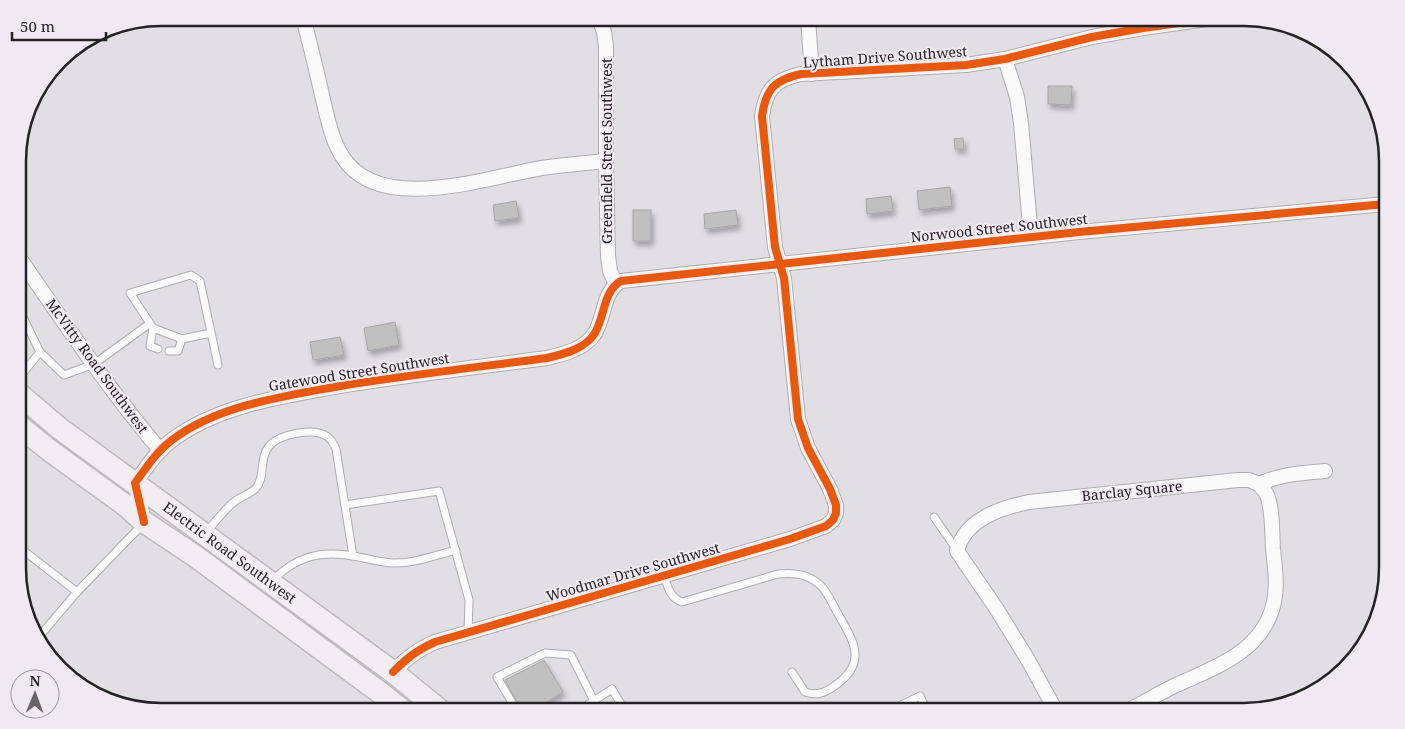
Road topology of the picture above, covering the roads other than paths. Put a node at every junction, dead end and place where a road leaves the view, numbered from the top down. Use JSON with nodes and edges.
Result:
{"nodes":[{"id":1,"x":305,"y":26,"type":"edge"},
{"id":2,"x":602,"y":26,"type":"edge"},
{"id":3,"x":809,"y":26,"type":"edge"},
{"id":4,"x":1156,"y":26,"type":"edge"},
{"id":5,"x":1005,"y":60,"type":"junction"},
{"id":6,"x":812,"y":74,"type":"junction"},
{"id":7,"x":606,"y":161,"type":"junction"},
{"id":8,"x":1379,"y":205,"type":"edge"},
{"id":9,"x":1031,"y":237,"type":"junction"},
{"id":10,"x":780,"y":264,"type":"junction"},
{"id":11,"x":27,"y":268,"type":"edge"},
{"id":12,"x":616,"y":284,"type":"junction"},
{"id":13,"x":27,"y":325,"type":"edge"},
{"id":14,"x":151,"y":326,"type":"junction"},
{"id":15,"x":211,"y":333,"type":"junction"},
{"id":16,"x":182,"y":339,"type":"junction"},
{"id":17,"x":158,"y":349,"type":"dead end"},
{"id":18,"x":40,"y":352,"type":"junction"},
{"id":19,"x":169,"y":352,"type":"dead end"},
{"id":20,"x":94,"y":364,"type":"junction"},
{"id":21,"x":218,"y":365,"type":"dead end"},
{"id":22,"x":26,"y":369,"type":"edge"},
{"id":23,"x":26,"y":400,"type":"edge"},
{"id":24,"x":26,"y":432,"type":"edge"},
{"id":25,"x":160,"y":450,"type":"junction"},
{"id":26,"x":819,"y":470,"type":"joint"},
{"id":27,"x":1324,"y":471,"type":"dead end"},
{"id":28,"x":135,"y":483,"type":"junction"},
{"id":29,"x":1259,"y":484,"type":"junction"},
{"id":30,"x":345,"y":505,"type":"junction"},
{"id":31,"x":934,"y":517,"type":"dead end"},
{"id":32,"x":144,"y":522,"type":"junction"},
{"id":33,"x":205,"y":534,"type":"junction"},
{"id":34,"x":456,"y":550,"type":"junction"},
{"id":35,"x":957,"y":551,"type":"junction"},
{"id":36,"x":26,"y":552,"type":"edge"},
{"id":37,"x":353,"y":556,"type":"junction"},
{"id":38,"x":664,"y":576,"type":"junction"},
{"id":39,"x":271,"y":582,"type":"junction"},
{"id":40,"x":77,"y":592,"type":"junction"},
{"id":41,"x":43,"y":632,"type":"edge"},
{"id":42,"x":468,"y":633,"type":"junction"},
{"id":43,"x":393,"y":672,"type":"junction"},
{"id":44,"x":792,"y":672,"type":"dead end"},
{"id":45,"x":594,"y":701,"type":"junction"},
{"id":46,"x":907,"y":702,"type":"edge"},
{"id":47,"x":923,"y":702,"type":"edge"},
{"id":48,"x":1051,"y":702,"type":"edge"},
{"id":49,"x":1144,"y":702,"type":"edge"},
{"id":50,"x":393,"y":703,"type":"edge"},
{"id":51,"x":431,"y":703,"type":"edge"},
{"id":52,"x":512,"y":703,"type":"edge"},
{"id":53,"x":591,"y":703,"type":"edge"},
{"id":54,"x":620,"y":703,"type":"edge"}],
"edges":[{"from":1,"to":7,"type":"street"},
{"from":2,"to":7,"type":"street","name":"Greenfield Street Southwest"},
{"from":3,"to":6,"type":"street"},
{"from":4,"to":5,"type":"street","name":"Lytham Drive Southwest"},
{"from":5,"to":6,"type":"street","name":"Lytham Drive Southwest"},
{"from":5,"to":9,"type":"street"},
{"from":6,"to":10,"type":"street","name":"Lytham Drive Southwest"},
{"from":7,"to":12,"type":"street","name":"Greenfield Street Southwest"},
{"from":8,"to":9,"type":"street","name":"Norwood Street Southwest"},
{"from":9,"to":10,"type":"street","name":"Norwood Street Southwest"},
{"from":10,"to":12,"type":"street","name":"Norwood Street Southwest"},
{"from":10,"to":26,"type":"street","name":"Lytham Drive Southwest"},
{"from":11,"to":20,"type":"street","name":"McVitty Road Southwest"},
{"from":12,"to":25,"type":"street","name":"Gatewood Street Southwest"},
{"from":13,"to":18,"type":"lane"},
{"from":14,"to":15,"type":"lane"},
{"from":14,"to":16,"type":"lane"},
{"from":14,"to":17,"type":"lane"},
{"from":14,"to":20,"type":"lane"},
{"from":15,"to":16,"type":"lane"},
{"from":15,"to":21,"type":"lane"},
{"from":16,"to":19,"type":"lane"},
{"from":18,"to":20,"type":"lane"},
{"from":18,"to":22,"type":"lane"},
{"from":20,"to":25,"type":"street","name":"McVitty Road Southwest"},
{"from":23,"to":28,"type":"main road","name":"Electric Road Southwest"},
{"from":24,"to":32,"type":"main road","name":"Electric Road Southwest"},
{"from":25,"to":28,"type":"street","name":"Gatewood Street Southwest"},
{"from":26,"to":38,"type":"street","name":"Woodmar Drive Southwest"},
{"from":27,"to":29,"type":"street","name":"Barclay Square"},
{"from":28,"to":32,"type":"street"},
{"from":28,"to":33,"type":"main road","name":"Electric Road Southwest"},
{"from":29,"to":35,"type":"street","name":"Barclay Square"},
{"from":29,"to":49,"type":"street"},
{"from":30,"to":33,"type":"lane"},
{"from":30,"to":34,"type":"lane"},
{"from":30,"to":37,"type":"lane"},
{"from":31,"to":35,"type":"lane"},
{"from":32,"to":40,"type":"lane"},
{"from":32,"to":50,"type":"main road","name":"Electric Road Southwest"},
{"from":33,"to":39,"type":"main road","name":"Electric Road Southwest"},
{"from":34,"to":37,"type":"lane"},
{"from":34,"to":42,"type":"lane"},
{"from":35,"to":48,"type":"street"},
{"from":36,"to":40,"type":"lane"},
{"from":37,"to":39,"type":"lane"},
{"from":38,"to":42,"type":"street","name":"Woodmar Drive Southwest"},
{"from":38,"to":44,"type":"lane"},
{"from":39,"to":43,"type":"main road","name":"Electric Road Southwest"},
{"from":40,"to":41,"type":"lane"},
{"from":42,"to":43,"type":"street","name":"Woodmar Drive Southwest"},
{"from":43,"to":51,"type":"main road","name":"Electric Road Southwest"},
{"from":45,"to":52,"type":"lane"},
{"from":45,"to":53,"type":"lane"},
{"from":45,"to":54,"type":"lane"},
{"from":46,"to":47,"type":"lane"}]}
